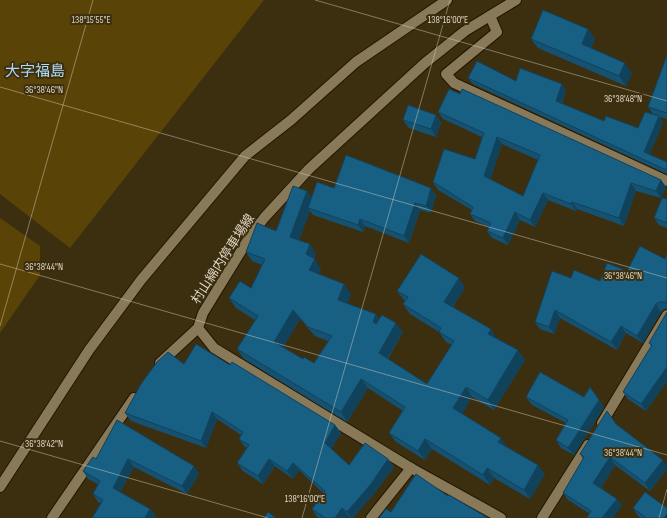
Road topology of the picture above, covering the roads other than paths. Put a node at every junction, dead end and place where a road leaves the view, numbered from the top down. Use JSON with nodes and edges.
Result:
{"nodes":[{"id":1,"x":447,"y":0,"type":"edge"},
{"id":2,"x":516,"y":0,"type":"edge"},
{"id":3,"x":490,"y":16,"type":"junction"},
{"id":4,"x":667,"y":181,"type":"edge"},
{"id":5,"x":665,"y":322,"type":"edge"},
{"id":6,"x":198,"y":328,"type":"junction"},
{"id":7,"x":154,"y":369,"type":"edge"},
{"id":8,"x":141,"y":389,"type":"edge"},
{"id":9,"x":411,"y":468,"type":"junction"},
{"id":10,"x":0,"y":487,"type":"edge"},
{"id":11,"x":52,"y":518,"type":"edge"},
{"id":12,"x":371,"y":518,"type":"edge"},
{"id":13,"x":501,"y":518,"type":"edge"},
{"id":14,"x":542,"y":518,"type":"edge"}],
"edges":[{"from":1,"to":10,"type":"street"},
{"from":2,"to":3,"type":"street","name":"村山綿内停車場線"},
{"from":3,"to":4,"type":"street"},
{"from":3,"to":6,"type":"street","name":"村山綿内停車場線"},
{"from":5,"to":14,"type":"street"},
{"from":6,"to":7,"type":"street"},
{"from":6,"to":9,"type":"street"},
{"from":8,"to":11,"type":"street"},
{"from":9,"to":12,"type":"street"},
{"from":9,"to":13,"type":"street"}]}
